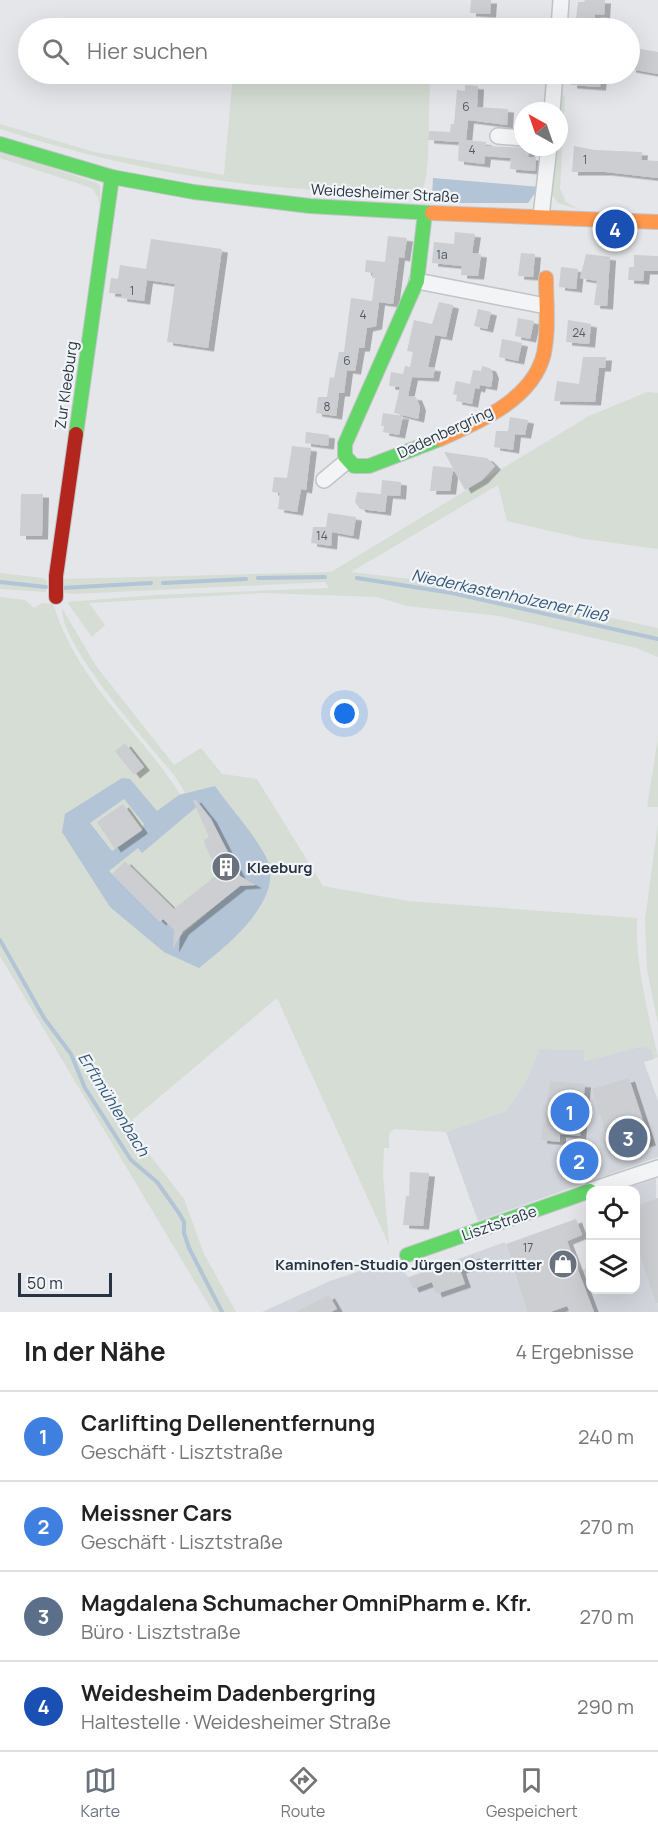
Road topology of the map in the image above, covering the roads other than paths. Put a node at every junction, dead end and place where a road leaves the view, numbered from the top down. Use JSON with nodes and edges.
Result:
{"nodes":[{"id":1,"x":561,"y":0,"type":"edge"},
{"id":2,"x":560,"y":18,"type":"edge"},
{"id":3,"x":554,"y":84,"type":"edge"},
{"id":4,"x":553,"y":102,"type":"edge"},
{"id":5,"x":498,"y":136,"type":"dead end"},
{"id":6,"x":514,"y":137,"type":"edge"},
{"id":7,"x":0,"y":144,"type":"edge"},
{"id":8,"x":548,"y":156,"type":"edge"},
{"id":9,"x":112,"y":177,"type":"junction"},
{"id":10,"x":424,"y":213,"type":"junction"},
{"id":11,"x":541,"y":216,"type":"junction"},
{"id":12,"x":658,"y":222,"type":"edge"},
{"id":13,"x":546,"y":278,"type":"dead end"},
{"id":14,"x":417,"y":281,"type":"junction"},
{"id":15,"x":546,"y":306,"type":"junction"},
{"id":16,"x":347,"y":461,"type":"junction"},
{"id":17,"x":324,"y":480,"type":"dead end"},
{"id":18,"x":56,"y":597,"type":"dead end"},
{"id":19,"x":658,"y":1168,"type":"edge"},
{"id":20,"x":606,"y":1186,"type":"edge"},
{"id":21,"x":586,"y":1193,"type":"edge"},
{"id":22,"x":407,"y":1255,"type":"dead end"}],
"edges":[{"from":1,"to":2,"type":"street"},
{"from":3,"to":4,"type":"street"},
{"from":5,"to":6,"type":"street"},
{"from":7,"to":9,"type":"street","name":"Weidesheimer Straße"},
{"from":8,"to":11,"type":"street"},
{"from":9,"to":10,"type":"street","name":"Weidesheimer Straße"},
{"from":9,"to":18,"type":"street","name":"Zur Kleeburg"},
{"from":10,"to":11,"type":"street","name":"Weidesheimer Straße"},
{"from":10,"to":14,"type":"street"},
{"from":11,"to":12,"type":"street","name":"Weidesheimer Straße"},
{"from":13,"to":15,"type":"street","name":"Dadenbergring"},
{"from":14,"to":15,"type":"street"},
{"from":14,"to":16,"type":"street"},
{"from":15,"to":16,"type":"street","name":"Dadenbergring"},
{"from":16,"to":17,"type":"street"},
{"from":19,"to":20,"type":"street","name":"Lisztstraße"},
{"from":21,"to":22,"type":"street","name":"Lisztstraße"}]}
